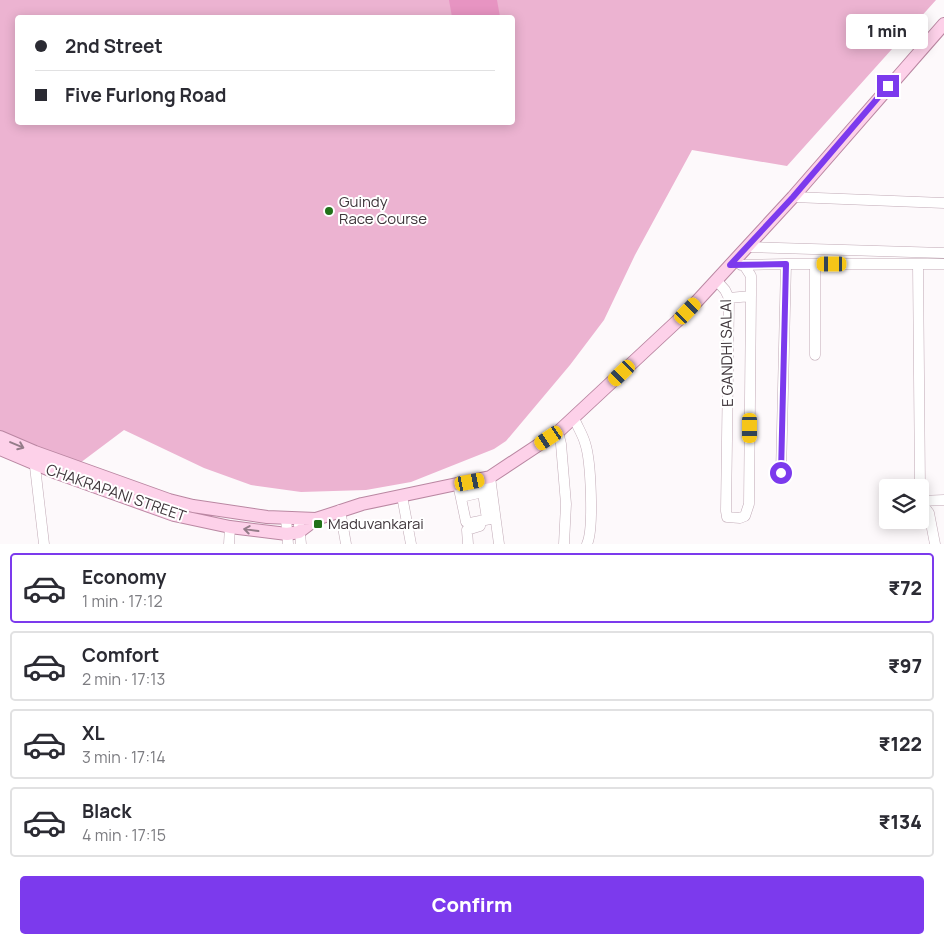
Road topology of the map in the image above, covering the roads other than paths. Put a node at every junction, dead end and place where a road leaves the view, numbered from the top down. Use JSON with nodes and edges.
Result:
{"nodes":[{"id":1,"x":944,"y":24,"type":"edge"},
{"id":2,"x":793,"y":197,"type":"junction"},
{"id":3,"x":944,"y":203,"type":"edge"},
{"id":4,"x":748,"y":247,"type":"junction"},
{"id":5,"x":944,"y":253,"type":"edge"},
{"id":6,"x":786,"y":264,"type":"junction"},
{"id":7,"x":815,"y":264,"type":"junction"},
{"id":8,"x":918,"y":264,"type":"junction"},
{"id":9,"x":944,"y":264,"type":"edge"},
{"id":10,"x":730,"y":265,"type":"junction"},
{"id":11,"x":744,"y":265,"type":"junction"},
{"id":12,"x":717,"y":281,"type":"junction"},
{"id":13,"x":751,"y":296,"type":"junction"},
{"id":14,"x":730,"y":298,"type":"junction"},
{"id":15,"x":815,"y":355,"type":"dead end"},
{"id":16,"x":574,"y":418,"type":"junction"},
{"id":17,"x":558,"y":432,"type":"junction"},
{"id":18,"x":0,"y":437,"type":"edge"},
{"id":19,"x":0,"y":449,"type":"edge"},
{"id":20,"x":34,"y":458,"type":"junction"},
{"id":21,"x":781,"y":473,"type":"dead end"},
{"id":22,"x":920,"y":479,"type":"edge"},
{"id":23,"x":485,"y":483,"type":"junction"},
{"id":24,"x":460,"y":490,"type":"junction"},
{"id":25,"x":402,"y":496,"type":"junction"},
{"id":26,"x":944,"y":500,"type":"edge"},
{"id":27,"x":929,"y":501,"type":"edge"},
{"id":28,"x":340,"y":510,"type":"junction"},
{"id":29,"x":929,"y":514,"type":"edge"},
{"id":30,"x":292,"y":518,"type":"junction"},
{"id":31,"x":316,"y":519,"type":"junction"},
{"id":32,"x":493,"y":520,"type":"junction"},
{"id":33,"x":230,"y":528,"type":"junction"},
{"id":34,"x":294,"y":538,"type":"edge"},
{"id":35,"x":938,"y":539,"type":"edge"},
{"id":36,"x":44,"y":544,"type":"edge"},
{"id":37,"x":230,"y":544,"type":"edge"},
{"id":38,"x":346,"y":544,"type":"edge"},
{"id":39,"x":412,"y":544,"type":"edge"},
{"id":40,"x":468,"y":544,"type":"edge"},
{"id":41,"x":498,"y":544,"type":"edge"},
{"id":42,"x":564,"y":544,"type":"edge"},
{"id":43,"x":587,"y":544,"type":"edge"}],
"edges":[{"from":1,"to":2,"type":"main road"},
{"from":2,"to":3,"type":"street"},
{"from":2,"to":4,"type":"main road"},
{"from":4,"to":5,"type":"street"},
{"from":4,"to":10,"type":"main road"},
{"from":6,"to":7,"type":"street"},
{"from":6,"to":11,"type":"street"},
{"from":6,"to":21,"type":"street"},
{"from":7,"to":8,"type":"street"},
{"from":7,"to":15,"type":"street"},
{"from":8,"to":9,"type":"street"},
{"from":8,"to":22,"type":"street"},
{"from":10,"to":11,"type":"street"},
{"from":10,"to":12,"type":"main road"},
{"from":11,"to":13,"type":"street"},
{"from":12,"to":14,"type":"street","name":"E GANDHI SALAI"},
{"from":12,"to":16,"type":"main road"},
{"from":13,"to":14,"type":"street"},
{"from":13,"to":14,"type":"street","name":"E GANDHI SALAI"},
{"from":16,"to":17,"type":"main road"},
{"from":16,"to":43,"type":"street"},
{"from":17,"to":23,"type":"main road"},
{"from":17,"to":42,"type":"street"},
{"from":18,"to":20,"type":"main road","one_way":true},
{"from":19,"to":20,"type":"main road"},
{"from":20,"to":30,"type":"main road"},
{"from":20,"to":33,"type":"main road","name":"CHAKRAPANI STREET"},
{"from":20,"to":36,"type":"street"},
{"from":23,"to":24,"type":"main road"},
{"from":23,"to":32,"type":"street"},
{"from":23,"to":32,"type":"street"},
{"from":24,"to":25,"type":"main road"},
{"from":24,"to":32,"type":"street"},
{"from":25,"to":28,"type":"main road"},
{"from":25,"to":39,"type":"street"},
{"from":26,"to":27,"type":"street"},
{"from":28,"to":31,"type":"main road"},
{"from":28,"to":38,"type":"street"},
{"from":29,"to":35,"type":"street"},
{"from":30,"to":31,"type":"main road"},
{"from":30,"to":34,"type":"street"},
{"from":31,"to":34,"type":"main road"},
{"from":32,"to":40,"type":"street"},
{"from":32,"to":41,"type":"street"},
{"from":34,"to":33,"type":"main road","name":"CHAKRAPANI STREET","one_way":true},
{"from":33,"to":37,"type":"street"}]}
